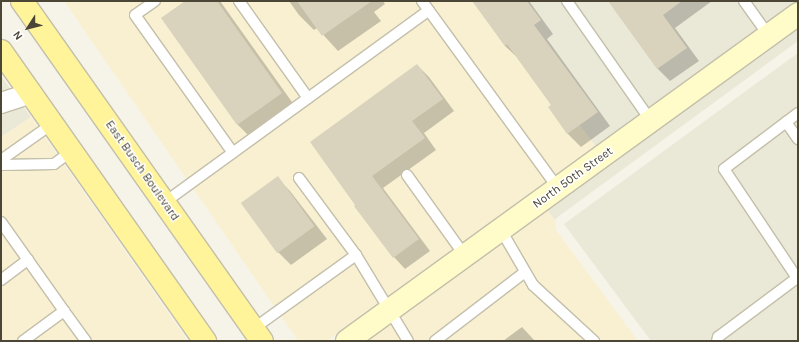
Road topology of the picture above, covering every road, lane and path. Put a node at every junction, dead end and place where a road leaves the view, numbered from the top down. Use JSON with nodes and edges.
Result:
{"nodes":[{"id":1,"x":22,"y":1,"type":"edge"},
{"id":2,"x":155,"y":1,"type":"edge"},
{"id":3,"x":239,"y":1,"type":"edge"},
{"id":4,"x":422,"y":1,"type":"edge"},
{"id":5,"x":567,"y":1,"type":"edge"},
{"id":6,"x":744,"y":1,"type":"edge"},
{"id":7,"x":429,"y":10,"type":"junction"},
{"id":8,"x":798,"y":14,"type":"edge"},
{"id":9,"x":769,"y":36,"type":"junction"},
{"id":10,"x":1,"y":51,"type":"edge"},
{"id":11,"x":31,"y":93,"type":"junction"},
{"id":12,"x":308,"y":98,"type":"junction"},
{"id":13,"x":1,"y":103,"type":"edge"},
{"id":14,"x":798,"y":113,"type":"edge"},
{"id":15,"x":651,"y":122,"type":"junction"},
{"id":16,"x":786,"y":122,"type":"junction"},
{"id":17,"x":52,"y":124,"type":"junction"},
{"id":18,"x":798,"y":139,"type":"edge"},
{"id":19,"x":72,"y":151,"type":"junction"},
{"id":20,"x":233,"y":153,"type":"junction"},
{"id":21,"x":1,"y":160,"type":"edge"},
{"id":22,"x":1,"y":165,"type":"edge"},
{"id":23,"x":407,"y":175,"type":"dead end"},
{"id":24,"x":299,"y":178,"type":"dead end"},
{"id":25,"x":558,"y":188,"type":"junction"},
{"id":26,"x":165,"y":202,"type":"junction"},
{"id":27,"x":1,"y":222,"type":"edge"},
{"id":28,"x":501,"y":230,"type":"junction"},
{"id":29,"x":356,"y":255,"type":"junction"},
{"id":30,"x":465,"y":256,"type":"junction"},
{"id":31,"x":28,"y":260,"type":"junction"},
{"id":32,"x":525,"y":272,"type":"junction"},
{"id":33,"x":798,"y":278,"type":"edge"},
{"id":34,"x":1,"y":280,"type":"edge"},
{"id":35,"x":390,"y":310,"type":"junction"},
{"id":36,"x":64,"y":312,"type":"junction"},
{"id":37,"x":258,"y":335,"type":"edge"},
{"id":38,"x":23,"y":341,"type":"edge"},
{"id":39,"x":86,"y":341,"type":"edge"},
{"id":40,"x":204,"y":341,"type":"edge"},
{"id":41,"x":347,"y":341,"type":"edge"},
{"id":42,"x":408,"y":341,"type":"edge"},
{"id":43,"x":435,"y":341,"type":"edge"},
{"id":44,"x":594,"y":341,"type":"edge"},
{"id":45,"x":717,"y":341,"type":"edge"}],
"edges":[{"from":1,"to":26,"type":"main road","name":"East Busch Boulevard"},
{"from":2,"to":20,"type":"lane"},
{"from":3,"to":12,"type":"lane"},
{"from":4,"to":7,"type":"lane"},
{"from":5,"to":15,"type":"lane"},
{"from":6,"to":9,"type":"lane"},
{"from":7,"to":12,"type":"lane"},
{"from":7,"to":25,"type":"lane"},
{"from":8,"to":9,"type":"street","name":"North 50th Street"},
{"from":9,"to":15,"type":"street","name":"North 50th Street"},
{"from":10,"to":11,"type":"main road"},
{"from":11,"to":13,"type":"street"},
{"from":11,"to":17,"type":"main road"},
{"from":12,"to":20,"type":"lane"},
{"from":14,"to":16,"type":"lane"},
{"from":15,"to":25,"type":"street","name":"North 50th Street"},
{"from":16,"to":18,"type":"lane"},
{"from":16,"to":33,"type":"lane"},
{"from":17,"to":19,"type":"main road"},
{"from":17,"to":21,"type":"lane"},
{"from":19,"to":22,"type":"lane"},
{"from":19,"to":40,"type":"main road"},
{"from":20,"to":26,"type":"lane"},
{"from":23,"to":30,"type":"lane"},
{"from":24,"to":29,"type":"lane"},
{"from":25,"to":28,"type":"street","name":"North 50th Street"},
{"from":26,"to":37,"type":"main road","name":"East Busch Boulevard"},
{"from":27,"to":31,"type":"lane"},
{"from":28,"to":30,"type":"street","name":"North 50th Street"},
{"from":28,"to":32,"type":"lane"},
{"from":29,"to":35,"type":"lane"},
{"from":29,"to":37,"type":"lane"},
{"from":30,"to":35,"type":"street","name":"North 50th Street"},
{"from":31,"to":34,"type":"lane"},
{"from":31,"to":36,"type":"lane"},
{"from":32,"to":43,"type":"lane"},
{"from":32,"to":44,"type":"lane"},
{"from":33,"to":45,"type":"lane"},
{"from":35,"to":41,"type":"street","name":"North 50th Street"},
{"from":35,"to":42,"type":"lane"},
{"from":36,"to":38,"type":"lane"},
{"from":36,"to":39,"type":"lane"}]}
